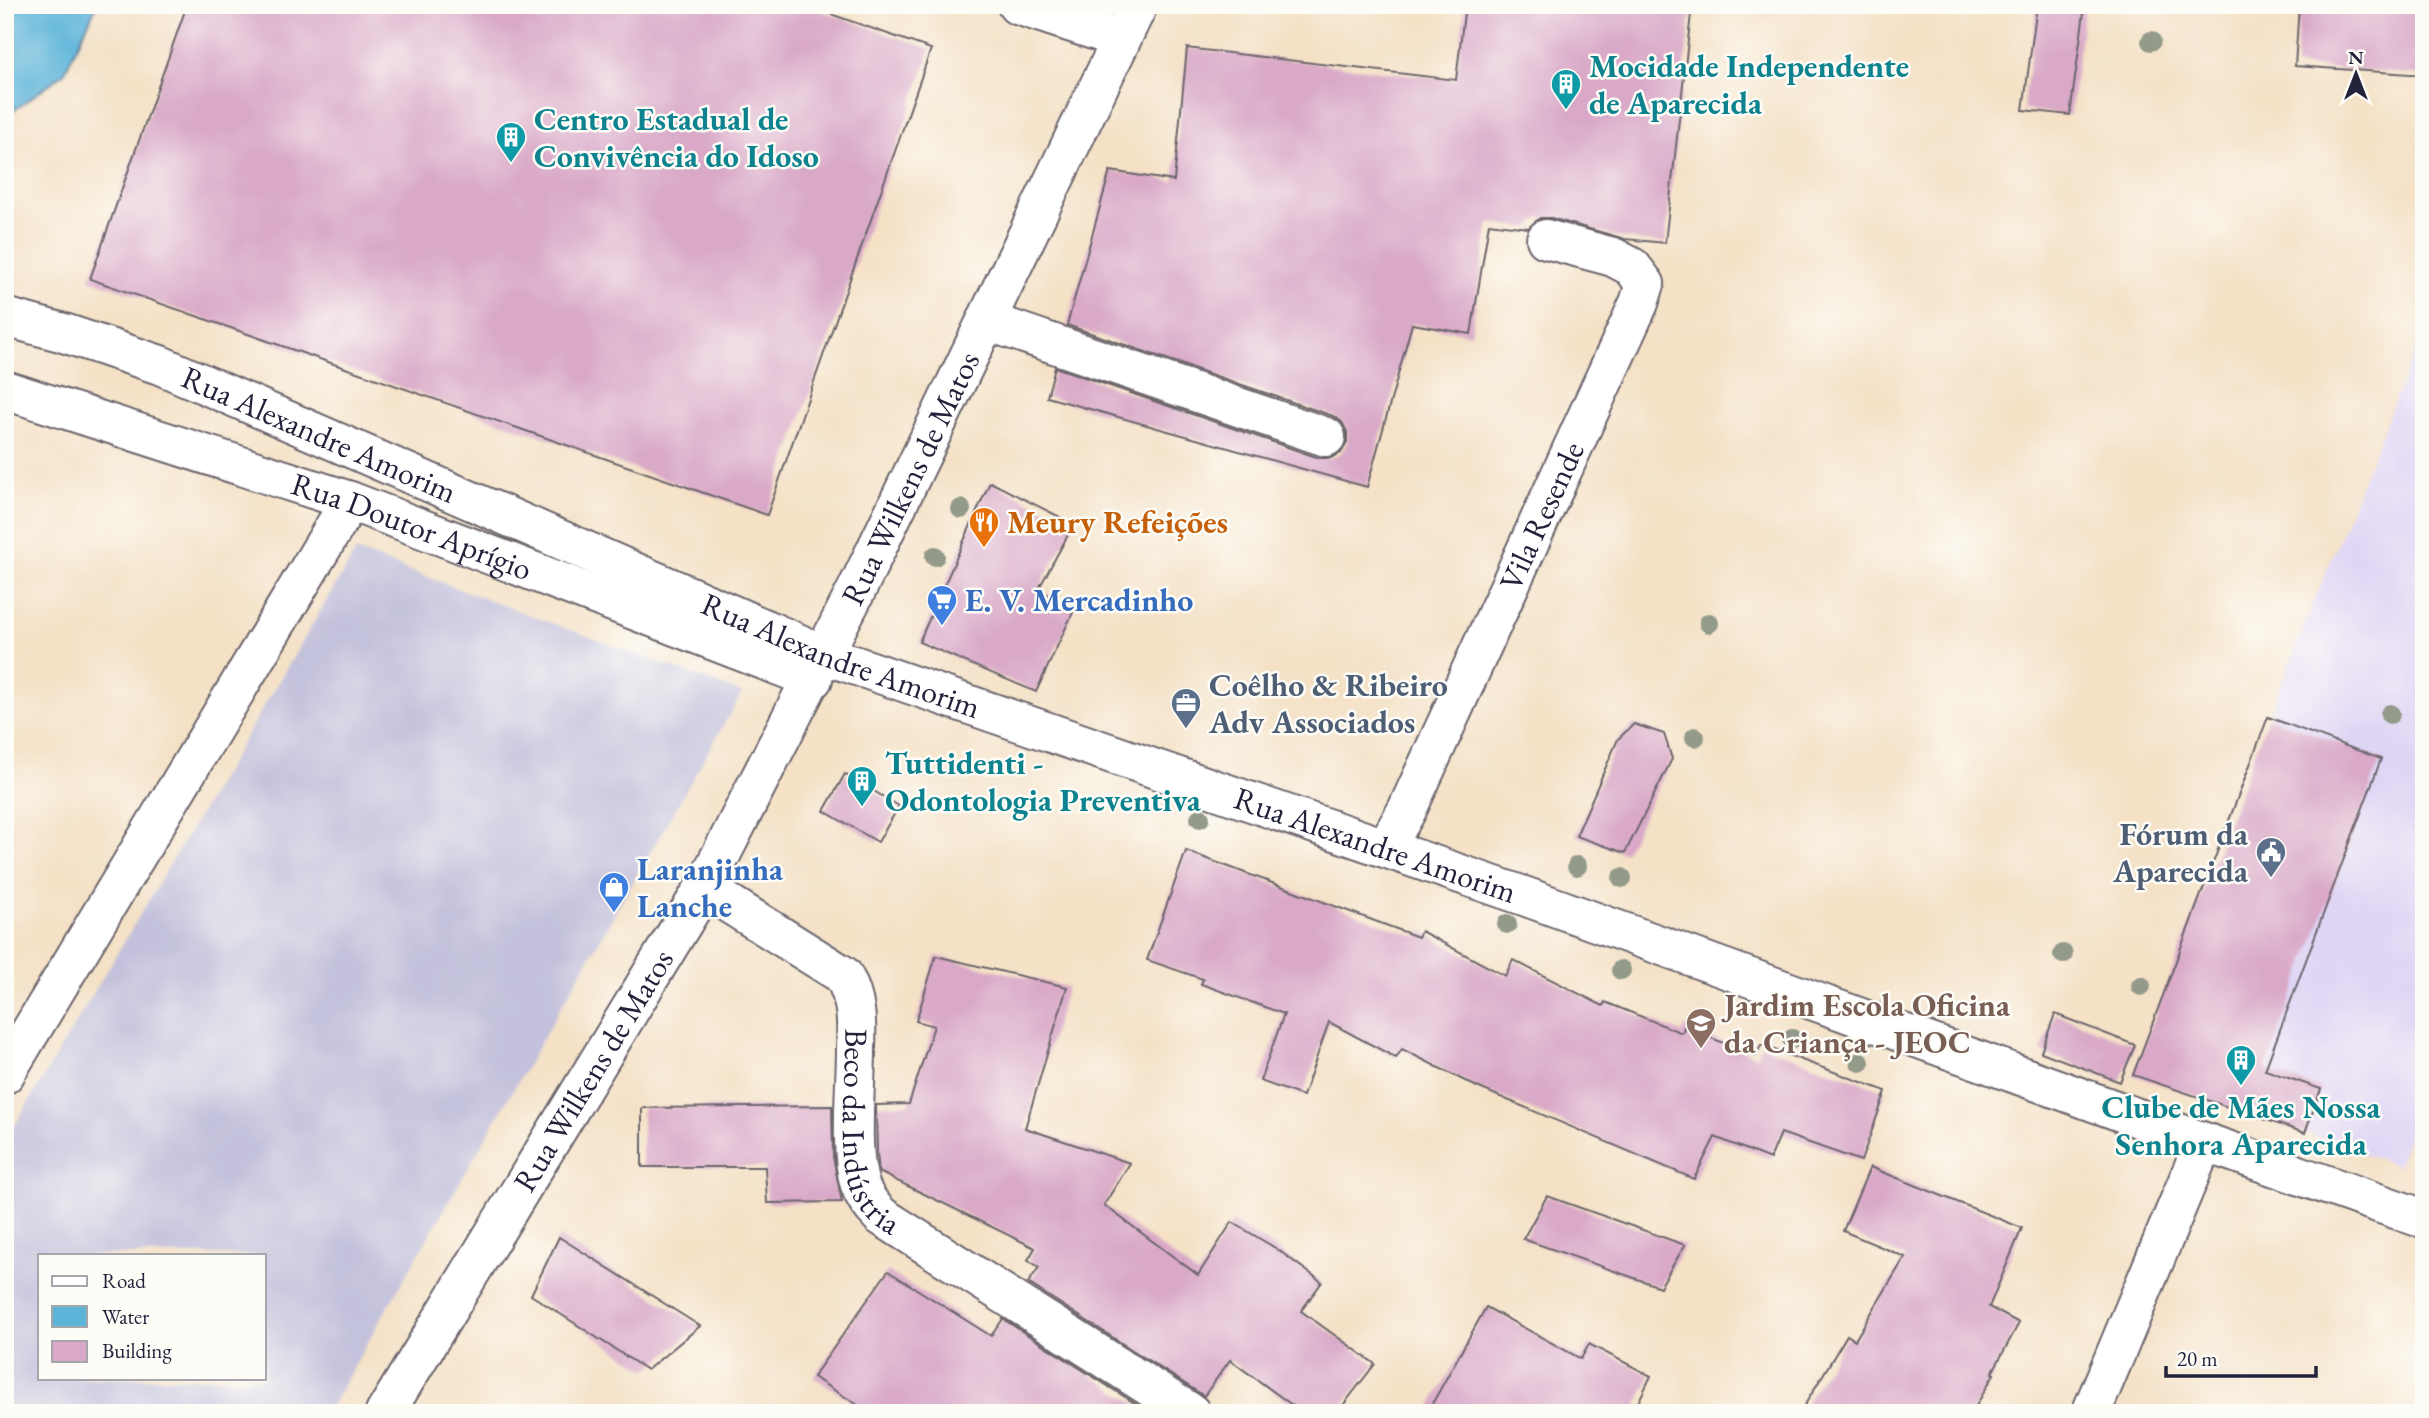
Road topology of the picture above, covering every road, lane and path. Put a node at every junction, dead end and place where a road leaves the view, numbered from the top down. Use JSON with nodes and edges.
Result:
{"nodes":[{"id":1,"x":1017,"y":5,"type":"edge"},
{"id":2,"x":1138,"y":5,"type":"edge"},
{"id":3,"x":1121,"y":39,"type":"junction"},
{"id":4,"x":1546,"y":239,"type":"dead end"},
{"id":5,"x":5,"y":317,"type":"edge"},
{"id":6,"x":987,"y":321,"type":"junction"},
{"id":7,"x":5,"y":390,"type":"edge"},
{"id":8,"x":1326,"y":438,"type":"dead end"},
{"id":9,"x":350,"y":501,"type":"junction"},
{"id":10,"x":819,"y":667,"type":"junction"},
{"id":11,"x":1386,"y":847,"type":"junction"},
{"id":12,"x":704,"y":888,"type":"junction"},
{"id":13,"x":5,"y":1073,"type":"edge"},
{"id":14,"x":2204,"y":1142,"type":"junction"},
{"id":15,"x":2424,"y":1219,"type":"edge"},
{"id":16,"x":386,"y":1413,"type":"edge"},
{"id":17,"x":1191,"y":1413,"type":"edge"},
{"id":18,"x":2091,"y":1413,"type":"edge"}],
"edges":[{"from":1,"to":3,"type":"street"},
{"from":2,"to":3,"type":"street","name":"Rua Wilkens de Matos"},
{"from":3,"to":6,"type":"street","name":"Rua Wilkens de Matos"},
{"from":4,"to":11,"type":"street","name":"Vila Resende"},
{"from":5,"to":10,"type":"street","name":"Rua Alexandre Amorim"},
{"from":6,"to":8,"type":"street"},
{"from":6,"to":10,"type":"street","name":"Rua Wilkens de Matos"},
{"from":7,"to":9,"type":"street","name":"Rua Doutor Aprígio"},
{"from":9,"to":10,"type":"street","name":"Rua Doutor Aprígio"},
{"from":9,"to":13,"type":"street"},
{"from":10,"to":11,"type":"street","name":"Rua Alexandre Amorim"},
{"from":10,"to":12,"type":"street","name":"Rua Wilkens de Matos"},
{"from":11,"to":14,"type":"street","name":"Rua Alexandre Amorim"},
{"from":12,"to":16,"type":"street","name":"Rua Wilkens de Matos"},
{"from":12,"to":17,"type":"street","name":"Beco da Indústria"},
{"from":14,"to":15,"type":"street","name":"Rua Alexandre Amorim"},
{"from":14,"to":18,"type":"street"}]}
